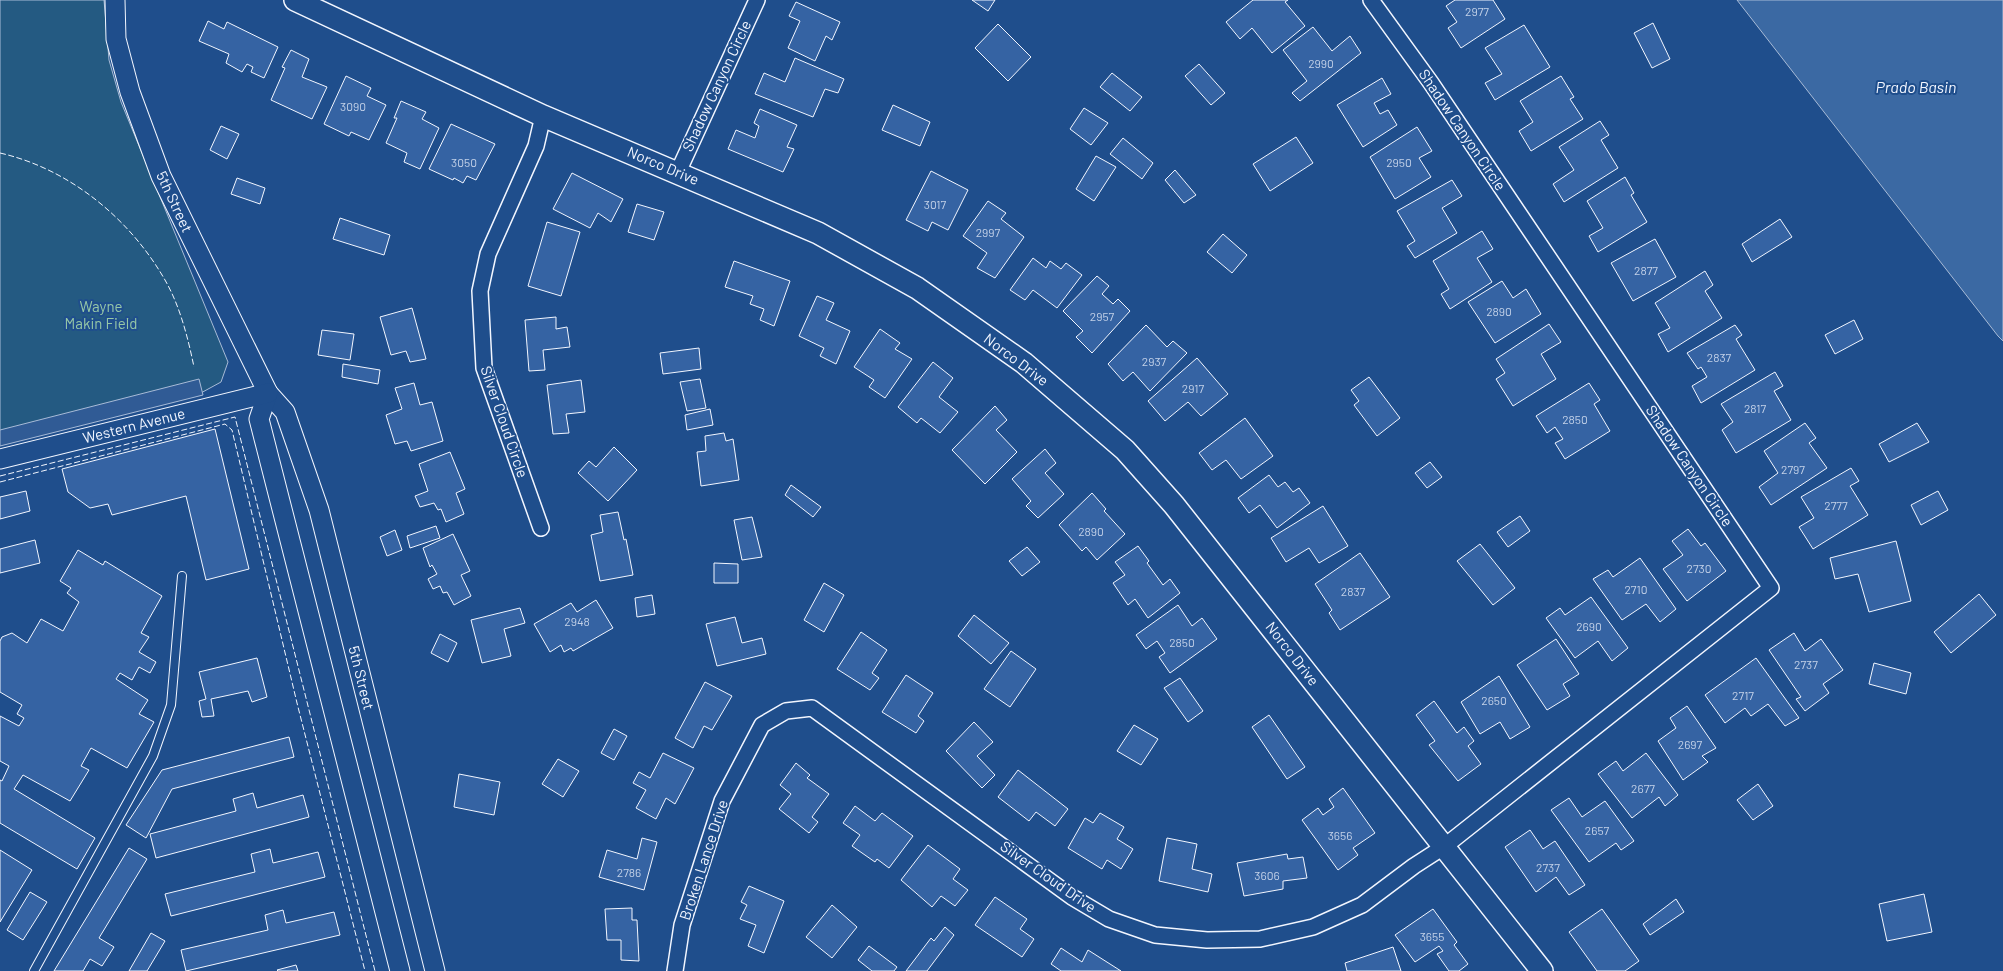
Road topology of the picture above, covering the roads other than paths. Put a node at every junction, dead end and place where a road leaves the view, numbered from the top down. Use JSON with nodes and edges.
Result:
{"nodes":[{"id":1,"x":115,"y":0,"type":"edge"},
{"id":2,"x":295,"y":0,"type":"edge"},
{"id":3,"x":757,"y":0,"type":"edge"},
{"id":4,"x":1370,"y":0,"type":"edge"},
{"id":5,"x":543,"y":116,"type":"junction"},
{"id":6,"x":678,"y":172,"type":"junction"},
{"id":7,"x":268,"y":393,"type":"junction"},
{"id":8,"x":0,"y":459,"type":"edge"},
{"id":9,"x":541,"y":528,"type":"dead end"},
{"id":10,"x":182,"y":576,"type":"dead end"},
{"id":11,"x":786,"y":711,"type":"joint"},
{"id":12,"x":1445,"y":846,"type":"junction"},
{"id":13,"x":34,"y":971,"type":"edge"},
{"id":14,"x":400,"y":971,"type":"edge"},
{"id":15,"x":435,"y":971,"type":"edge"},
{"id":16,"x":675,"y":971,"type":"edge"},
{"id":17,"x":1542,"y":971,"type":"edge"}],
"edges":[{"from":1,"to":7,"type":"street","name":"5th Street"},
{"from":2,"to":5,"type":"main road","name":"Norco Drive"},
{"from":3,"to":6,"type":"street","name":"Shadow Canyon Circle"},
{"from":4,"to":12,"type":"street","name":"Shadow Canyon Circle"},
{"from":5,"to":6,"type":"main road","name":"Norco Drive"},
{"from":5,"to":9,"type":"street","name":"Silver Cloud Circle"},
{"from":6,"to":12,"type":"main road","name":"Norco Drive"},
{"from":7,"to":8,"type":"street","name":"Western Avenue"},
{"from":7,"to":14,"type":"street"},
{"from":7,"to":15,"type":"street","name":"5th Street"},
{"from":10,"to":13,"type":"lane"},
{"from":11,"to":12,"type":"street","name":"Silver Cloud Drive"},
{"from":11,"to":16,"type":"street","name":"Broken Lance Drive"},
{"from":12,"to":17,"type":"main road","name":"Norco Drive"}]}
